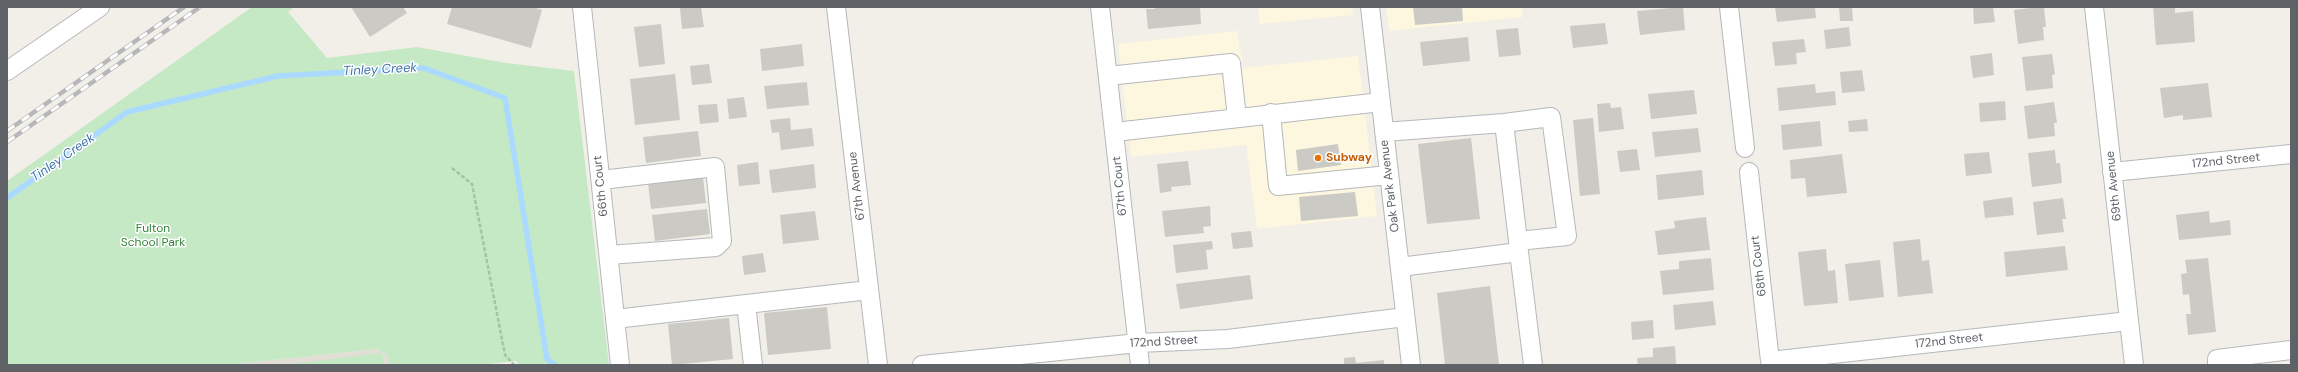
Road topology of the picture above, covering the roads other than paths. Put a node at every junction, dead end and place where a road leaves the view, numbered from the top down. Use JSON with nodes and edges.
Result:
{"nodes":[{"id":1,"x":100,"y":7,"type":"edge"},
{"id":2,"x":582,"y":7,"type":"edge"},
{"id":3,"x":836,"y":7,"type":"edge"},
{"id":4,"x":1100,"y":7,"type":"edge"},
{"id":5,"x":1370,"y":7,"type":"edge"},
{"id":6,"x":1729,"y":7,"type":"edge"},
{"id":7,"x":2094,"y":7,"type":"edge"},
{"id":8,"x":7,"y":71,"type":"edge"},
{"id":9,"x":1108,"y":76,"type":"junction"},
{"id":10,"x":1380,"y":102,"type":"junction"},
{"id":11,"x":1270,"y":113,"type":"junction"},
{"id":12,"x":1237,"y":118,"type":"junction"},
{"id":13,"x":1504,"y":123,"type":"junction"},
{"id":14,"x":1114,"y":132,"type":"junction"},
{"id":15,"x":1384,"y":132,"type":"junction"},
{"id":16,"x":1745,"y":148,"type":"dead end"},
{"id":17,"x":2291,"y":154,"type":"edge"},
{"id":18,"x":1749,"y":172,"type":"dead end"},
{"id":19,"x":2112,"y":172,"type":"junction"},
{"id":20,"x":1389,"y":175,"type":"junction"},
{"id":21,"x":601,"y":180,"type":"junction"},
{"id":22,"x":1519,"y":247,"type":"junction"},
{"id":23,"x":609,"y":255,"type":"junction"},
{"id":24,"x":1400,"y":267,"type":"junction"},
{"id":25,"x":869,"y":290,"type":"junction"},
{"id":26,"x":746,"y":304,"type":"junction"},
{"id":27,"x":1405,"y":317,"type":"junction"},
{"id":28,"x":615,"y":319,"type":"junction"},
{"id":29,"x":2129,"y":321,"type":"junction"},
{"id":30,"x":1138,"y":343,"type":"junction"},
{"id":31,"x":2291,"y":350,"type":"edge"},
{"id":32,"x":1770,"y":360,"type":"joint"},
{"id":33,"x":620,"y":365,"type":"edge"},
{"id":34,"x":753,"y":365,"type":"edge"},
{"id":35,"x":878,"y":365,"type":"edge"},
{"id":36,"x":922,"y":365,"type":"edge"},
{"id":37,"x":1140,"y":365,"type":"edge"},
{"id":38,"x":1411,"y":365,"type":"edge"},
{"id":39,"x":1533,"y":365,"type":"edge"},
{"id":40,"x":2134,"y":365,"type":"edge"},
{"id":41,"x":2214,"y":365,"type":"edge"},
{"id":42,"x":2217,"y":365,"type":"edge"}],
"edges":[{"from":1,"to":8,"type":"street"},
{"from":2,"to":21,"type":"street","name":"66th Court"},
{"from":3,"to":25,"type":"street","name":"67th Avenue"},
{"from":4,"to":9,"type":"street","name":"67th Court"},
{"from":5,"to":10,"type":"street","name":"Oak Park Avenue"},
{"from":6,"to":16,"type":"street"},
{"from":7,"to":19,"type":"street","name":"69th Avenue"},
{"from":9,"to":12,"type":"street"},
{"from":9,"to":14,"type":"street","name":"67th Court"},
{"from":10,"to":11,"type":"street"},
{"from":10,"to":15,"type":"street","name":"Oak Park Avenue"},
{"from":11,"to":12,"type":"street"},
{"from":11,"to":20,"type":"street"},
{"from":12,"to":14,"type":"street"},
{"from":13,"to":15,"type":"street"},
{"from":13,"to":22,"type":"street"},
{"from":13,"to":22,"type":"street"},
{"from":14,"to":30,"type":"street","name":"67th Court"},
{"from":15,"to":20,"type":"street","name":"Oak Park Avenue"},
{"from":17,"to":19,"type":"street","name":"172nd Street"},
{"from":18,"to":32,"type":"street","name":"68th Court"},
{"from":19,"to":29,"type":"street","name":"69th Avenue"},
{"from":20,"to":24,"type":"street","name":"Oak Park Avenue"},
{"from":21,"to":23,"type":"street","name":"66th Court"},
{"from":21,"to":23,"type":"street"},
{"from":22,"to":24,"type":"street"},
{"from":22,"to":39,"type":"street"},
{"from":23,"to":28,"type":"street","name":"66th Court"},
{"from":24,"to":27,"type":"street","name":"Oak Park Avenue"},
{"from":25,"to":26,"type":"street"},
{"from":25,"to":35,"type":"street","name":"67th Avenue"},
{"from":26,"to":28,"type":"street"},
{"from":26,"to":34,"type":"street"},
{"from":27,"to":30,"type":"street","name":"172nd Street"},
{"from":27,"to":38,"type":"street","name":"Oak Park Avenue"},
{"from":28,"to":33,"type":"street","name":"66th Court"},
{"from":29,"to":32,"type":"street","name":"172nd Street"},
{"from":29,"to":40,"type":"street","name":"69th Avenue"},
{"from":30,"to":36,"type":"street","name":"172nd Street"},
{"from":30,"to":37,"type":"street","name":"67th Court"},
{"from":31,"to":42,"type":"street"},
{"from":41,"to":42,"type":"street"}]}
